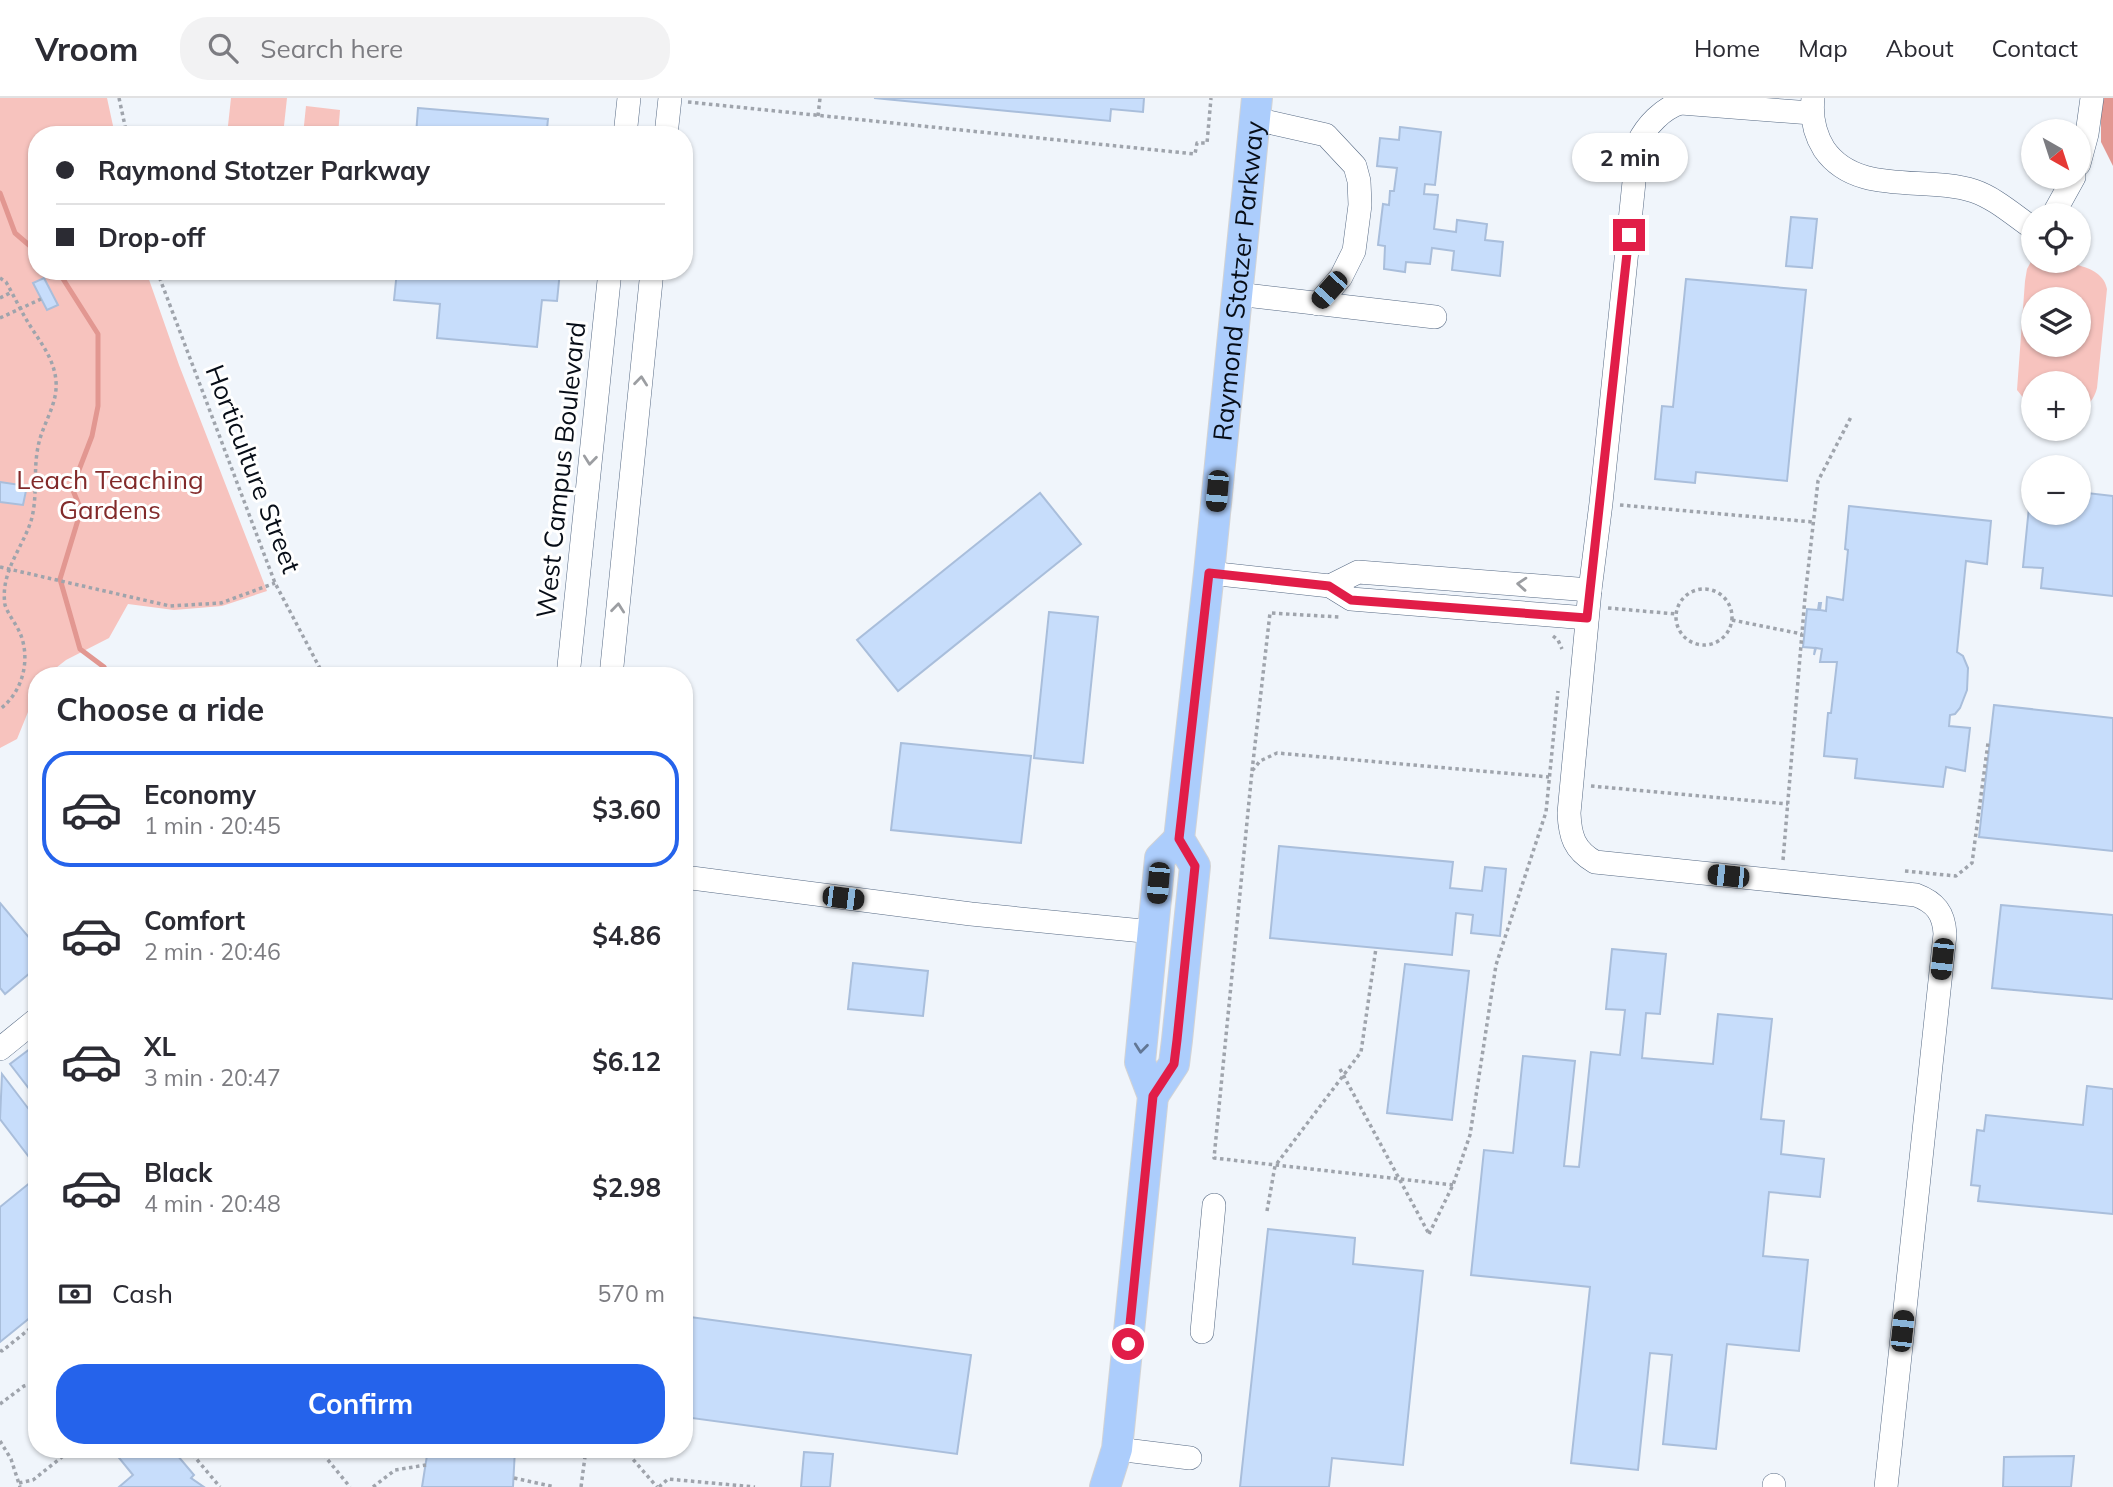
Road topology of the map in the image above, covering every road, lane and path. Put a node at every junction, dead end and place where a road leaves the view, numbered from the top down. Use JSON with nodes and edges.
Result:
{"nodes":[{"id":1,"x":119,"y":98,"type":"edge"},
{"id":2,"x":629,"y":98,"type":"edge"},
{"id":3,"x":820,"y":98,"type":"edge"},
{"id":4,"x":1211,"y":98,"type":"edge"},
{"id":5,"x":2092,"y":98,"type":"edge"},
{"id":6,"x":674,"y":100,"type":"edge"},
{"id":7,"x":1812,"y":106,"type":"edge"},
{"id":8,"x":1256,"y":109,"type":"edge"},
{"id":9,"x":818,"y":116,"type":"junction"},
{"id":10,"x":2089,"y":119,"type":"edge"},
{"id":11,"x":125,"y":126,"type":"edge"},
{"id":12,"x":626,"y":126,"type":"edge"},
{"id":13,"x":668,"y":126,"type":"edge"},
{"id":14,"x":2021,"y":220,"type":"edge"},
{"id":15,"x":0,"y":278,"type":"edge"},
{"id":16,"x":160,"y":280,"type":"edge"},
{"id":17,"x":609,"y":280,"type":"edge"},
{"id":18,"x":651,"y":280,"type":"edge"},
{"id":19,"x":12,"y":292,"type":"junction"},
{"id":20,"x":1237,"y":294,"type":"junction"},
{"id":21,"x":0,"y":298,"type":"edge"},
{"id":22,"x":41,"y":299,"type":"dead end"},
{"id":23,"x":1318,"y":304,"type":"junction"},
{"id":24,"x":20,"y":309,"type":"junction"},
{"id":25,"x":1435,"y":317,"type":"dead end"},
{"id":26,"x":0,"y":318,"type":"edge"},
{"id":27,"x":1851,"y":417,"type":"dead end"},
{"id":28,"x":1601,"y":503,"type":"junction"},
{"id":29,"x":1814,"y":522,"type":"junction"},
{"id":30,"x":0,"y":567,"type":"edge"},
{"id":31,"x":8,"y":569,"type":"junction"},
{"id":32,"x":1209,"y":573,"type":"junction"},
{"id":33,"x":275,"y":583,"type":"junction"},
{"id":34,"x":1588,"y":604,"type":"junction"},
{"id":35,"x":3,"y":605,"type":"edge"},
{"id":36,"x":1676,"y":614,"type":"junction"},
{"id":37,"x":1340,"y":617,"type":"dead end"},
{"id":38,"x":1732,"y":620,"type":"junction"},
{"id":39,"x":1802,"y":634,"type":"junction"},
{"id":40,"x":1545,"y":635,"type":"dead end"},
{"id":41,"x":1561,"y":661,"type":"dead end"},
{"id":42,"x":319,"y":667,"type":"edge"},
{"id":43,"x":569,"y":667,"type":"edge"},
{"id":44,"x":612,"y":667,"type":"edge"},
{"id":45,"x":1559,"y":686,"type":"dead end"},
{"id":46,"x":0,"y":709,"type":"edge"},
{"id":47,"x":1988,"y":744,"type":"dead end"},
{"id":48,"x":1251,"y":771,"type":"junction"},
{"id":49,"x":1548,"y":779,"type":"junction"},
{"id":50,"x":1573,"y":784,"type":"junction"},
{"id":51,"x":1788,"y":804,"type":"junction"},
{"id":52,"x":1179,"y":839,"type":"junction"},
{"id":53,"x":1783,"y":861,"type":"dead end"},
{"id":54,"x":1903,"y":871,"type":"dead end"},
{"id":55,"x":693,"y":878,"type":"edge"},
{"id":56,"x":1153,"y":932,"type":"junction"},
{"id":57,"x":1376,"y":948,"type":"dead end"},
{"id":58,"x":28,"y":1026,"type":"edge"},
{"id":59,"x":1177,"y":1040,"type":"junction"},
{"id":60,"x":0,"y":1049,"type":"edge"},
{"id":61,"x":1340,"y":1069,"type":"dead end"},
{"id":62,"x":1344,"y":1076,"type":"junction"},
{"id":63,"x":1153,"y":1096,"type":"junction"},
{"id":64,"x":1275,"y":1166,"type":"junction"},
{"id":65,"x":1399,"y":1179,"type":"junction"},
{"id":66,"x":1452,"y":1185,"type":"junction"},
{"id":67,"x":1214,"y":1205,"type":"dead end"},
{"id":68,"x":1267,"y":1211,"type":"dead end"},
{"id":69,"x":28,"y":1330,"type":"edge"},
{"id":70,"x":1202,"y":1332,"type":"dead end"},
{"id":71,"x":1,"y":1351,"type":"edge"},
{"id":72,"x":28,"y":1385,"type":"edge"},
{"id":73,"x":0,"y":1404,"type":"edge"},
{"id":74,"x":0,"y":1441,"type":"edge"},
{"id":75,"x":1117,"y":1449,"type":"junction"},
{"id":76,"x":61,"y":1458,"type":"edge"},
{"id":77,"x":196,"y":1458,"type":"edge"},
{"id":78,"x":326,"y":1458,"type":"edge"},
{"id":79,"x":585,"y":1458,"type":"edge"},
{"id":80,"x":632,"y":1458,"type":"edge"},
{"id":81,"x":1190,"y":1458,"type":"dead end"},
{"id":82,"x":426,"y":1465,"type":"dead end"},
{"id":83,"x":514,"y":1478,"type":"dead end"},
{"id":84,"x":20,"y":1485,"type":"edge"},
{"id":85,"x":220,"y":1487,"type":"edge"},
{"id":86,"x":350,"y":1487,"type":"edge"},
{"id":87,"x":373,"y":1487,"type":"edge"},
{"id":88,"x":555,"y":1487,"type":"edge"},
{"id":89,"x":581,"y":1487,"type":"edge"},
{"id":90,"x":658,"y":1487,"type":"edge"},
{"id":91,"x":755,"y":1487,"type":"edge"},
{"id":92,"x":1105,"y":1487,"type":"edge"},
{"id":93,"x":1121,"y":1487,"type":"edge"},
{"id":94,"x":1886,"y":1487,"type":"edge"}],
"edges":[{"from":1,"to":11,"type":"path"},
{"from":2,"to":12,"type":"street"},
{"from":3,"to":9,"type":"path"},
{"from":4,"to":9,"type":"path"},
{"from":5,"to":10,"type":"street"},
{"from":6,"to":9,"type":"path"},
{"from":6,"to":13,"type":"street"},
{"from":7,"to":14,"type":"street"},
{"from":7,"to":28,"type":"street"},
{"from":8,"to":20,"type":"main road","name":"Raymond Stotzer Parkway"},
{"from":8,"to":23,"type":"street"},
{"from":15,"to":19,"type":"path"},
{"from":16,"to":33,"type":"path","name":"Horticulture Street"},
{"from":17,"to":43,"type":"street","name":"West Campus Boulevard","one_way":true},
{"from":44,"to":18,"type":"street","one_way":true},
{"from":19,"to":21,"type":"path"},
{"from":19,"to":24,"type":"path"},
{"from":20,"to":23,"type":"street"},
{"from":20,"to":32,"type":"main road","name":"Raymond Stotzer Parkway"},
{"from":22,"to":24,"type":"path"},
{"from":23,"to":25,"type":"street"},
{"from":24,"to":26,"type":"path"},
{"from":24,"to":31,"type":"path"},
{"from":27,"to":29,"type":"path"},
{"from":28,"to":29,"type":"path"},
{"from":28,"to":34,"type":"street"},
{"from":29,"to":39,"type":"path"},
{"from":30,"to":31,"type":"path"},
{"from":31,"to":33,"type":"path"},
{"from":31,"to":35,"type":"path"},
{"from":32,"to":34,"type":"street"},
{"from":32,"to":52,"type":"main road","name":"Raymond Stotzer Parkway"},
{"from":33,"to":42,"type":"path","name":"Horticulture Street"},
{"from":34,"to":36,"type":"path"},
{"from":34,"to":50,"type":"street"},
{"from":35,"to":46,"type":"path"},
{"from":36,"to":38,"type":"path"},
{"from":36,"to":38,"type":"path"},
{"from":37,"to":48,"type":"path"},
{"from":38,"to":39,"type":"path"},
{"from":39,"to":51,"type":"path"},
{"from":40,"to":41,"type":"path"},
{"from":45,"to":49,"type":"path"},
{"from":47,"to":54,"type":"path"},
{"from":48,"to":49,"type":"path"},
{"from":48,"to":64,"type":"path"},
{"from":49,"to":50,"type":"path"},
{"from":49,"to":66,"type":"path"},
{"from":50,"to":51,"type":"path"},
{"from":50,"to":94,"type":"street"},
{"from":51,"to":53,"type":"path"},
{"from":52,"to":56,"type":"main road","name":"Raymond Stotzer Parkway"},
{"from":52,"to":59,"type":"main road","name":"Raymond Stotzer Parkway"},
{"from":55,"to":56,"type":"street"},
{"from":56,"to":59,"type":"main road"},
{"from":56,"to":63,"type":"main road","name":"Raymond Stotzer Parkway","one_way":true},
{"from":57,"to":62,"type":"path"},
{"from":58,"to":60,"type":"street"},
{"from":59,"to":63,"type":"main road","name":"Raymond Stotzer Parkway"},
{"from":61,"to":62,"type":"path"},
{"from":62,"to":64,"type":"path"},
{"from":62,"to":65,"type":"path"},
{"from":63,"to":75,"type":"main road","name":"Raymond Stotzer Parkway"},
{"from":64,"to":65,"type":"path"},
{"from":64,"to":68,"type":"path"},
{"from":65,"to":66,"type":"path"},
{"from":65,"to":66,"type":"path"},
{"from":67,"to":70,"type":"street"},
{"from":69,"to":71,"type":"path"},
{"from":72,"to":73,"type":"path"},
{"from":74,"to":84,"type":"path"},
{"from":75,"to":81,"type":"street"},
{"from":75,"to":92,"type":"main road","name":"Raymond Stotzer Parkway"},
{"from":75,"to":93,"type":"main road","name":"Raymond Stotzer Parkway"},
{"from":76,"to":84,"type":"path"},
{"from":77,"to":85,"type":"path"},
{"from":78,"to":86,"type":"path"},
{"from":79,"to":89,"type":"path"},
{"from":80,"to":90,"type":"path"},
{"from":82,"to":87,"type":"path"},
{"from":83,"to":88,"type":"path"},
{"from":90,"to":91,"type":"path"}]}
